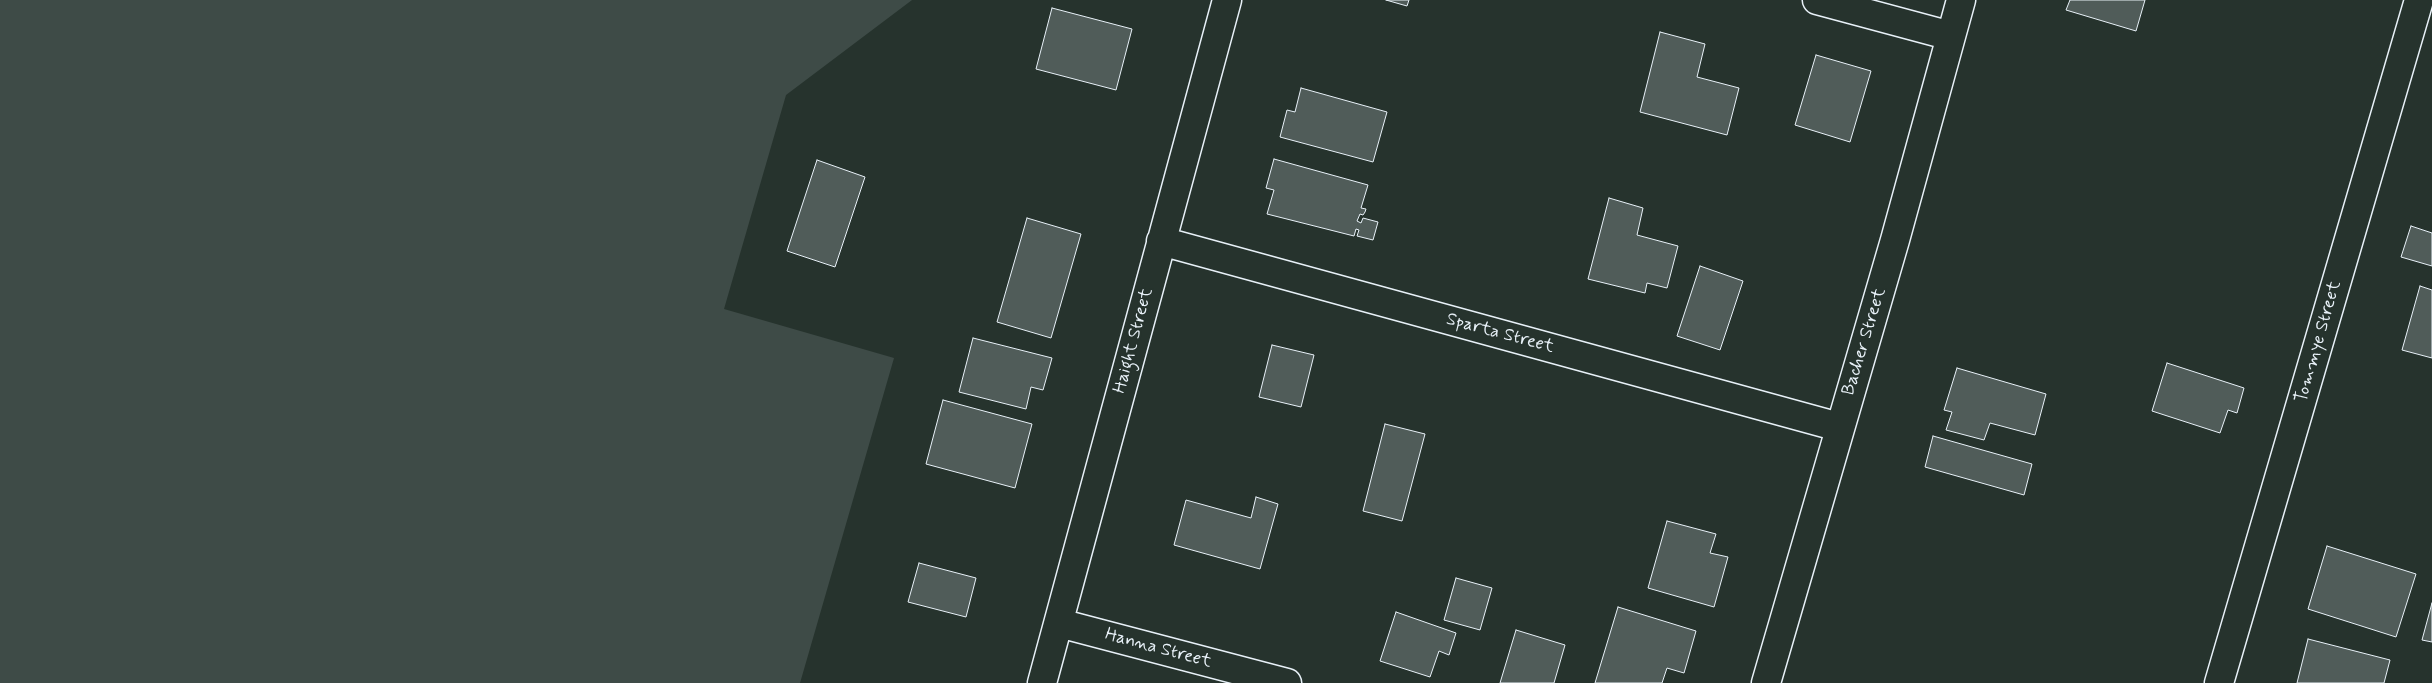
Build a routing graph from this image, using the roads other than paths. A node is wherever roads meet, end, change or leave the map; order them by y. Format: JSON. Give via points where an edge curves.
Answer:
{"nodes":[{"id":1,"x":1227,"y":0,"type":"edge"},
{"id":2,"x":1817,"y":0,"type":"edge"},
{"id":3,"x":1961,"y":0,"type":"edge"},
{"id":4,"x":2419,"y":0,"type":"edge"},
{"id":5,"x":1951,"y":36,"type":"junction"},
{"id":6,"x":1161,"y":241,"type":"junction"},
{"id":7,"x":1839,"y":427,"type":"junction"},
{"id":8,"x":1059,"y":623,"type":"junction"},
{"id":9,"x":1042,"y":683,"type":"edge"},
{"id":10,"x":1287,"y":683,"type":"edge"},
{"id":11,"x":1766,"y":683,"type":"edge"},
{"id":12,"x":2219,"y":683,"type":"edge"}],
"edges":[{"from":1,"to":6,"type":"street","name":"Haight Street"},
{"from":2,"to":5,"type":"street"},
{"from":3,"to":5,"type":"street","name":"Bacher Street"},
{"from":4,"to":12,"type":"street","name":"Tommye Street"},
{"from":5,"to":7,"type":"street","name":"Bacher Street"},
{"from":6,"to":7,"type":"street","name":"Sparta Street"},
{"from":6,"to":8,"type":"street","name":"Haight Street"},
{"from":7,"to":11,"type":"street","name":"Bacher Street"},
{"from":8,"to":9,"type":"street","name":"Haight Street"},
{"from":8,"to":10,"type":"street","name":"Hanna Street"}]}
